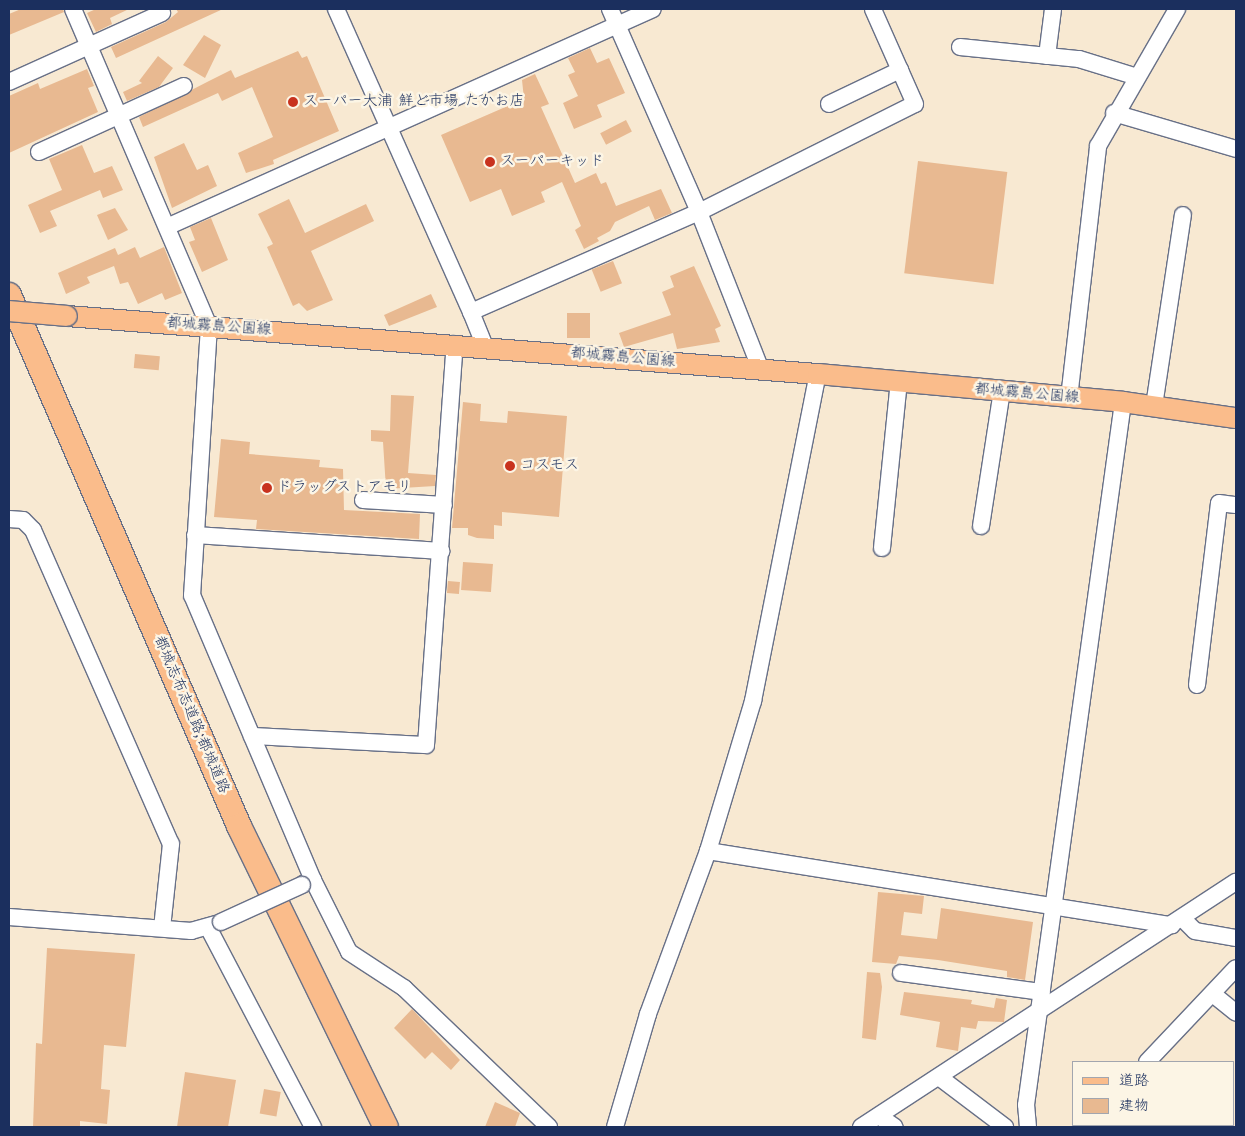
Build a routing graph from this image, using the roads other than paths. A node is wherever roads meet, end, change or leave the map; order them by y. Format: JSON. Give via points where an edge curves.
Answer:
{"nodes":[{"id":1,"x":74,"y":9,"type":"edge"},
{"id":2,"x":336,"y":9,"type":"edge"},
{"id":3,"x":610,"y":9,"type":"edge"},
{"id":4,"x":653,"y":9,"type":"edge"},
{"id":5,"x":873,"y":9,"type":"edge"},
{"id":6,"x":1053,"y":9,"type":"edge"},
{"id":7,"x":1177,"y":9,"type":"edge"},
{"id":8,"x":162,"y":13,"type":"dead end"},
{"id":9,"x":616,"y":25,"type":"junction"},
{"id":10,"x":89,"y":46,"type":"junction"},
{"id":11,"x":960,"y":47,"type":"dead end"},
{"id":12,"x":1047,"y":56,"type":"junction"},
{"id":13,"x":900,"y":70,"type":"junction"},
{"id":14,"x":1134,"y":76,"type":"junction"},
{"id":15,"x":9,"y":82,"type":"edge"},
{"id":16,"x":184,"y":86,"type":"dead end"},
{"id":17,"x":829,"y":104,"type":"dead end"},
{"id":18,"x":1114,"y":113,"type":"junction"},
{"id":19,"x":120,"y":115,"type":"junction"},
{"id":20,"x":388,"y":128,"type":"junction"},
{"id":21,"x":1236,"y":149,"type":"edge"},
{"id":22,"x":39,"y":152,"type":"dead end"},
{"id":23,"x":699,"y":212,"type":"junction"},
{"id":24,"x":1182,"y":215,"type":"dead end"},
{"id":25,"x":169,"y":226,"type":"junction"},
{"id":26,"x":9,"y":296,"type":"edge"},
{"id":27,"x":9,"y":311,"type":"edge"},
{"id":28,"x":471,"y":312,"type":"junction"},
{"id":29,"x":209,"y":326,"type":"junction"},
{"id":30,"x":455,"y":344,"type":"junction"},
{"id":31,"x":485,"y":346,"type":"junction"},
{"id":32,"x":761,"y":370,"type":"junction"},
{"id":33,"x":818,"y":374,"type":"junction"},
{"id":34,"x":899,"y":382,"type":"junction"},
{"id":35,"x":1002,"y":391,"type":"junction"},
{"id":36,"x":1069,"y":398,"type":"junction"},
{"id":37,"x":1123,"y":402,"type":"junction"},
{"id":38,"x":1154,"y":406,"type":"junction"},
{"id":39,"x":1236,"y":418,"type":"edge"},
{"id":40,"x":363,"y":500,"type":"dead end"},
{"id":41,"x":444,"y":505,"type":"junction"},
{"id":42,"x":1236,"y":505,"type":"edge"},
{"id":43,"x":9,"y":519,"type":"edge"},
{"id":44,"x":981,"y":526,"type":"dead end"},
{"id":45,"x":195,"y":535,"type":"junction"},
{"id":46,"x":882,"y":548,"type":"dead end"},
{"id":47,"x":441,"y":551,"type":"junction"},
{"id":48,"x":1197,"y":685,"type":"dead end"},
{"id":49,"x":252,"y":736,"type":"junction"},
{"id":50,"x":708,"y":851,"type":"junction"},
{"id":51,"x":1236,"y":879,"type":"edge"},
{"id":52,"x":307,"y":882,"type":"junction"},
{"id":53,"x":1053,"y":906,"type":"junction"},
{"id":54,"x":9,"y":917,"type":"edge"},
{"id":55,"x":1177,"y":922,"type":"junction"},
{"id":56,"x":214,"y":924,"type":"junction"},
{"id":57,"x":162,"y":928,"type":"junction"},
{"id":58,"x":1236,"y":938,"type":"edge"},
{"id":59,"x":1236,"y":968,"type":"edge"},
{"id":60,"x":901,"y":972,"type":"dead end"},
{"id":61,"x":1042,"y":992,"type":"junction"},
{"id":62,"x":1214,"y":995,"type":"junction"},
{"id":63,"x":1039,"y":1012,"type":"junction"},
{"id":64,"x":1236,"y":1013,"type":"edge"},
{"id":65,"x":1148,"y":1061,"type":"edge"},
{"id":66,"x":939,"y":1077,"type":"junction"},
{"id":67,"x":879,"y":1116,"type":"junction"},
{"id":68,"x":313,"y":1127,"type":"edge"},
{"id":69,"x":386,"y":1127,"type":"edge"},
{"id":70,"x":549,"y":1127,"type":"edge"},
{"id":71,"x":615,"y":1127,"type":"edge"},
{"id":72,"x":861,"y":1127,"type":"edge"},
{"id":73,"x":894,"y":1127,"type":"edge"},
{"id":74,"x":1005,"y":1127,"type":"edge"},
{"id":75,"x":1028,"y":1127,"type":"edge"}],
"edges":[{"from":1,"to":10,"type":"street"},
{"from":2,"to":20,"type":"street"},
{"from":3,"to":9,"type":"street"},
{"from":4,"to":9,"type":"street"},
{"from":5,"to":13,"type":"street"},
{"from":6,"to":12,"type":"street"},
{"from":7,"to":14,"type":"street"},
{"from":8,"to":10,"type":"street"},
{"from":9,"to":20,"type":"street"},
{"from":9,"to":23,"type":"street"},
{"from":10,"to":15,"type":"street"},
{"from":10,"to":19,"type":"street"},
{"from":11,"to":12,"type":"street"},
{"from":12,"to":14,"type":"street","via":[[1079,59]]},
{"from":13,"to":17,"type":"street"},
{"from":13,"to":23,"type":"street","via":[[915,104]]},
{"from":14,"to":18,"type":"street"},
{"from":16,"to":19,"type":"street"},
{"from":18,"to":21,"type":"street"},
{"from":18,"to":36,"type":"street","via":[[1092,167]]},
{"from":19,"to":22,"type":"street"},
{"from":19,"to":25,"type":"street"},
{"from":20,"to":25,"type":"street"},
{"from":20,"to":28,"type":"street"},
{"from":23,"to":28,"type":"street"},
{"from":23,"to":32,"type":"street"},
{"from":24,"to":38,"type":"street"},
{"from":25,"to":29,"type":"street"},
{"from":26,"to":69,"type":"highway","name":"都城志布志道路;都城道路","via":[[239,826]]},
{"from":27,"to":29,"type":"main road","name":"都城霧島公園線","bridge":true},
{"from":28,"to":31,"type":"street"},
{"from":29,"to":30,"type":"main road","name":"都城霧島公園線"},
{"from":29,"to":45,"type":"street"},
{"from":30,"to":31,"type":"main road","name":"都城霧島公園線"},
{"from":30,"to":41,"type":"street"},
{"from":31,"to":32,"type":"main road","name":"都城霧島公園線"},
{"from":32,"to":33,"type":"main road","name":"都城霧島公園線"},
{"from":33,"to":34,"type":"main road","name":"都城霧島公園線"},
{"from":33,"to":50,"type":"street","via":[[753,701]]},
{"from":34,"to":35,"type":"main road","name":"都城霧島公園線"},
{"from":34,"to":46,"type":"street"},
{"from":35,"to":36,"type":"main road","name":"都城霧島公園線"},
{"from":35,"to":44,"type":"street"},
{"from":36,"to":37,"type":"main road","name":"都城霧島公園線"},
{"from":37,"to":38,"type":"main road","name":"都城霧島公園線"},
{"from":37,"to":53,"type":"street"},
{"from":38,"to":39,"type":"main road","name":"都城霧島公園線"},
{"from":40,"to":41,"type":"street"},
{"from":41,"to":47,"type":"street"},
{"from":42,"to":48,"type":"street","via":[[1219,503]]},
{"from":43,"to":57,"type":"street","via":[[23,520],[33,530],[171,844]]},
{"from":45,"to":47,"type":"street"},
{"from":45,"to":49,"type":"street","via":[[194,603]]},
{"from":47,"to":49,"type":"street","via":[[426,745]]},
{"from":49,"to":52,"type":"street"},
{"from":50,"to":53,"type":"street"},
{"from":50,"to":71,"type":"street","via":[[648,1014]]},
{"from":51,"to":55,"type":"street"},
{"from":52,"to":56,"type":"street","bridge":true},
{"from":52,"to":70,"type":"street","via":[[350,952],[404,988]]},
{"from":53,"to":55,"type":"street"},
{"from":53,"to":61,"type":"street"},
{"from":54,"to":57,"type":"street"},
{"from":55,"to":58,"type":"street","via":[[1196,931]]},
{"from":55,"to":63,"type":"street"},
{"from":56,"to":57,"type":"street"},
{"from":56,"to":68,"type":"street"},
{"from":59,"to":62,"type":"street"},
{"from":60,"to":61,"type":"street"},
{"from":61,"to":63,"type":"street"},
{"from":62,"to":64,"type":"street"},
{"from":62,"to":65,"type":"street"},
{"from":63,"to":66,"type":"street"},
{"from":63,"to":75,"type":"street","via":[[1026,1105]]},
{"from":66,"to":67,"type":"street"},
{"from":66,"to":74,"type":"street"},
{"from":67,"to":72,"type":"street"},
{"from":67,"to":73,"type":"street"}]}
